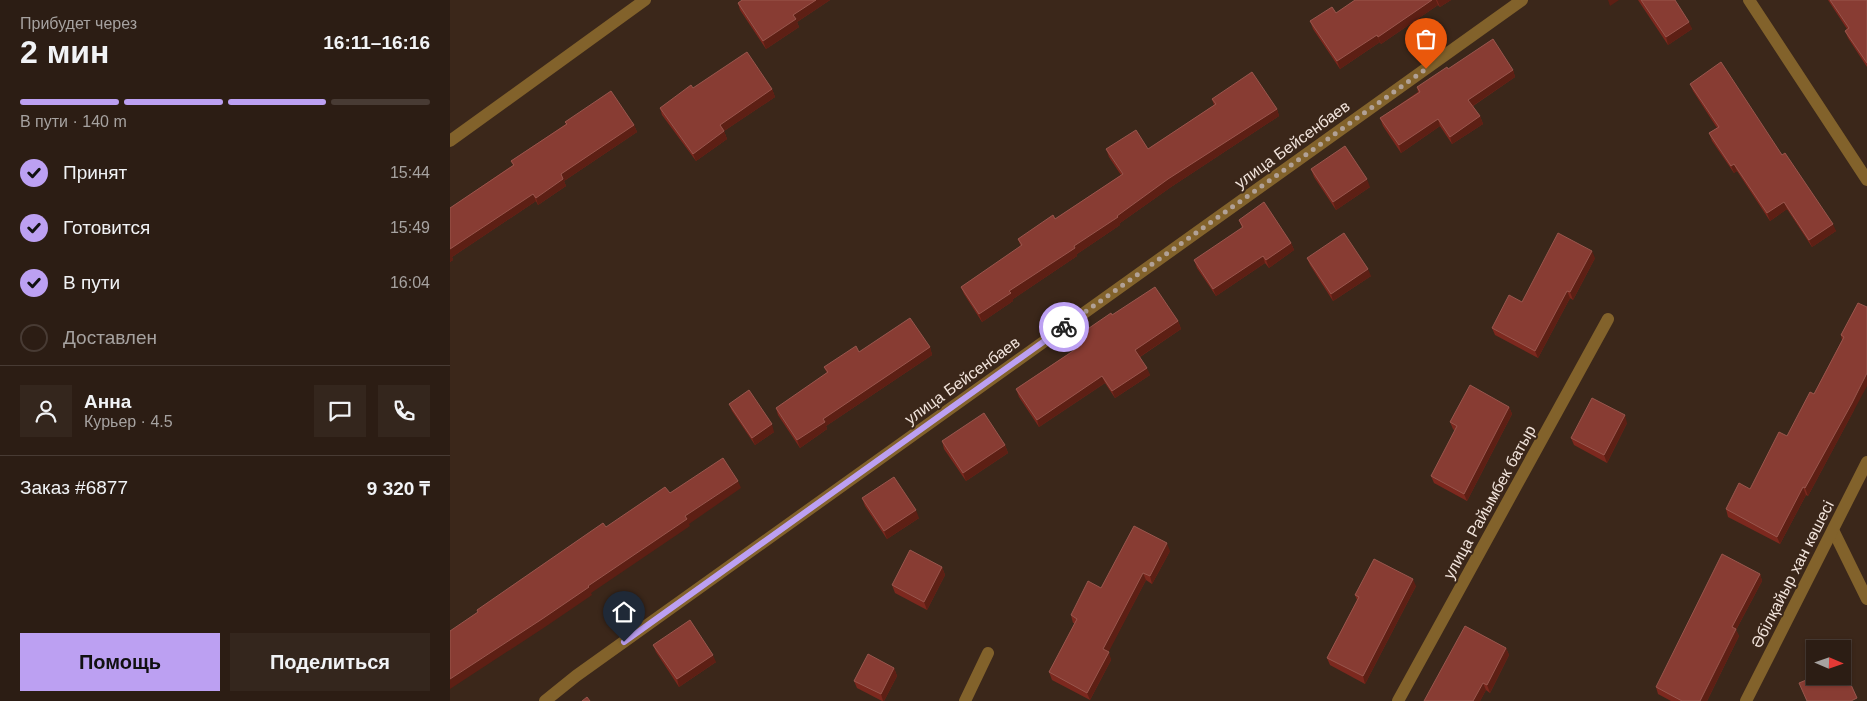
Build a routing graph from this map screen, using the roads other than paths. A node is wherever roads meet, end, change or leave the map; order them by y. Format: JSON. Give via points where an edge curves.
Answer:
{"nodes":[{"id":1,"x":645,"y":0,"type":"edge"},
{"id":2,"x":1522,"y":0,"type":"edge"},
{"id":3,"x":1749,"y":0,"type":"edge"},
{"id":4,"x":450,"y":141,"type":"edge"},
{"id":5,"x":1867,"y":180,"type":"edge"},
{"id":6,"x":1608,"y":319,"type":"dead end"},
{"id":7,"x":1867,"y":462,"type":"edge"},
{"id":8,"x":1834,"y":530,"type":"junction"},
{"id":9,"x":1867,"y":599,"type":"edge"},
{"id":10,"x":988,"y":653,"type":"dead end"},
{"id":11,"x":545,"y":701,"type":"edge"},
{"id":12,"x":965,"y":701,"type":"edge"},
{"id":13,"x":1398,"y":701,"type":"edge"},
{"id":14,"x":1746,"y":701,"type":"edge"}],
"edges":[{"from":1,"to":4,"type":"street"},
{"from":2,"to":11,"type":"street","name":"улица Бейсенбаев"},
{"from":3,"to":5,"type":"street"},
{"from":6,"to":13,"type":"street","name":"улица Райымбек батыр"},
{"from":7,"to":8,"type":"street","name":"Әбілқайыр хан көшесі"},
{"from":8,"to":9,"type":"street"},
{"from":8,"to":14,"type":"street","name":"Әбілқайыр хан көшесі"},
{"from":10,"to":12,"type":"street"}]}
